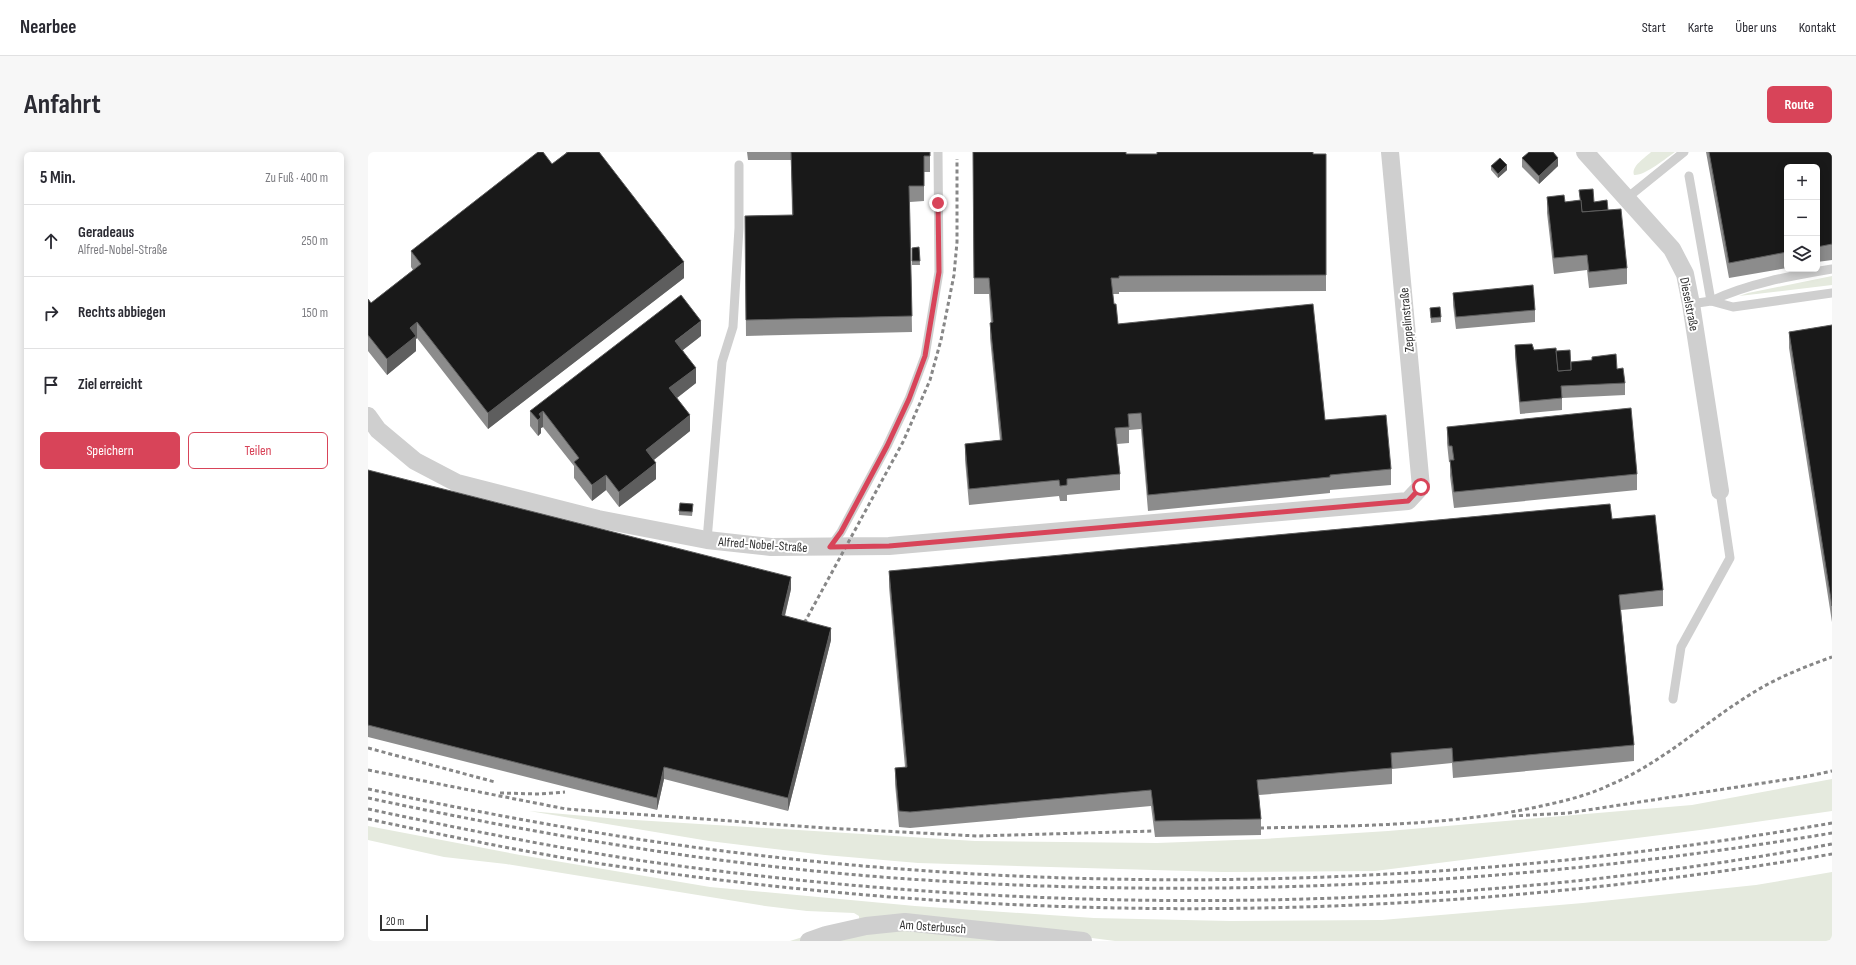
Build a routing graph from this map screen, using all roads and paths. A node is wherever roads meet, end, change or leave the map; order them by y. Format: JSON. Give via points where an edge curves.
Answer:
{"nodes":[{"id":1,"x":938,"y":152,"type":"edge"},
{"id":2,"x":1390,"y":152,"type":"edge"},
{"id":3,"x":1585,"y":152,"type":"edge"},
{"id":4,"x":1684,"y":152,"type":"edge"},
{"id":5,"x":739,"y":165,"type":"dead end"},
{"id":6,"x":1689,"y":176,"type":"dead end"},
{"id":7,"x":1627,"y":198,"type":"junction"},
{"id":8,"x":1832,"y":269,"type":"edge"},
{"id":9,"x":1832,"y":293,"type":"edge"},
{"id":10,"x":1711,"y":301,"type":"junction"},
{"id":11,"x":1691,"y":304,"type":"junction"},
{"id":12,"x":368,"y":416,"type":"edge"},
{"id":13,"x":1421,"y":487,"type":"joint"},
{"id":14,"x":1720,"y":490,"type":"joint"},
{"id":15,"x":707,"y":540,"type":"junction"},
{"id":16,"x":830,"y":547,"type":"junction"},
{"id":17,"x":1673,"y":699,"type":"dead end"},
{"id":18,"x":809,"y":941,"type":"edge"},
{"id":19,"x":1083,"y":941,"type":"edge"}],
"edges":[{"from":1,"to":16,"type":"lane","via":[[939,272],[925,356],[887,446],[841,532]]},
{"from":2,"to":13,"type":"street","name":"Zeppelinstraße"},
{"from":3,"to":7,"type":"street","name":"Dieselstraße"},
{"from":4,"to":7,"type":"lane"},
{"from":5,"to":15,"type":"lane","via":[[739,228],[733,327],[722,362]]},
{"from":6,"to":10,"type":"lane"},
{"from":7,"to":11,"type":"street","name":"Dieselstraße","via":[[1672,249],[1685,274]]},
{"from":8,"to":10,"type":"lane","via":[[1794,275],[1732,291]]},
{"from":9,"to":10,"type":"lane","via":[[1733,307]]},
{"from":10,"to":11,"type":"lane"},
{"from":11,"to":14,"type":"street","name":"Dieselstraße"},
{"from":12,"to":15,"type":"street","name":"Alfred-Nobel-Straße","via":[[378,430],[415,461],[457,483],[598,519]]},
{"from":13,"to":16,"type":"street","name":"Alfred-Nobel-Straße","via":[[1408,501],[889,546]]},
{"from":14,"to":17,"type":"lane","via":[[1730,558],[1681,647]]},
{"from":15,"to":16,"type":"street","name":"Alfred-Nobel-Straße","via":[[771,547]]},
{"from":18,"to":19,"type":"street","name":"Am Osterbusch","via":[[866,926],[905,922]]}]}
